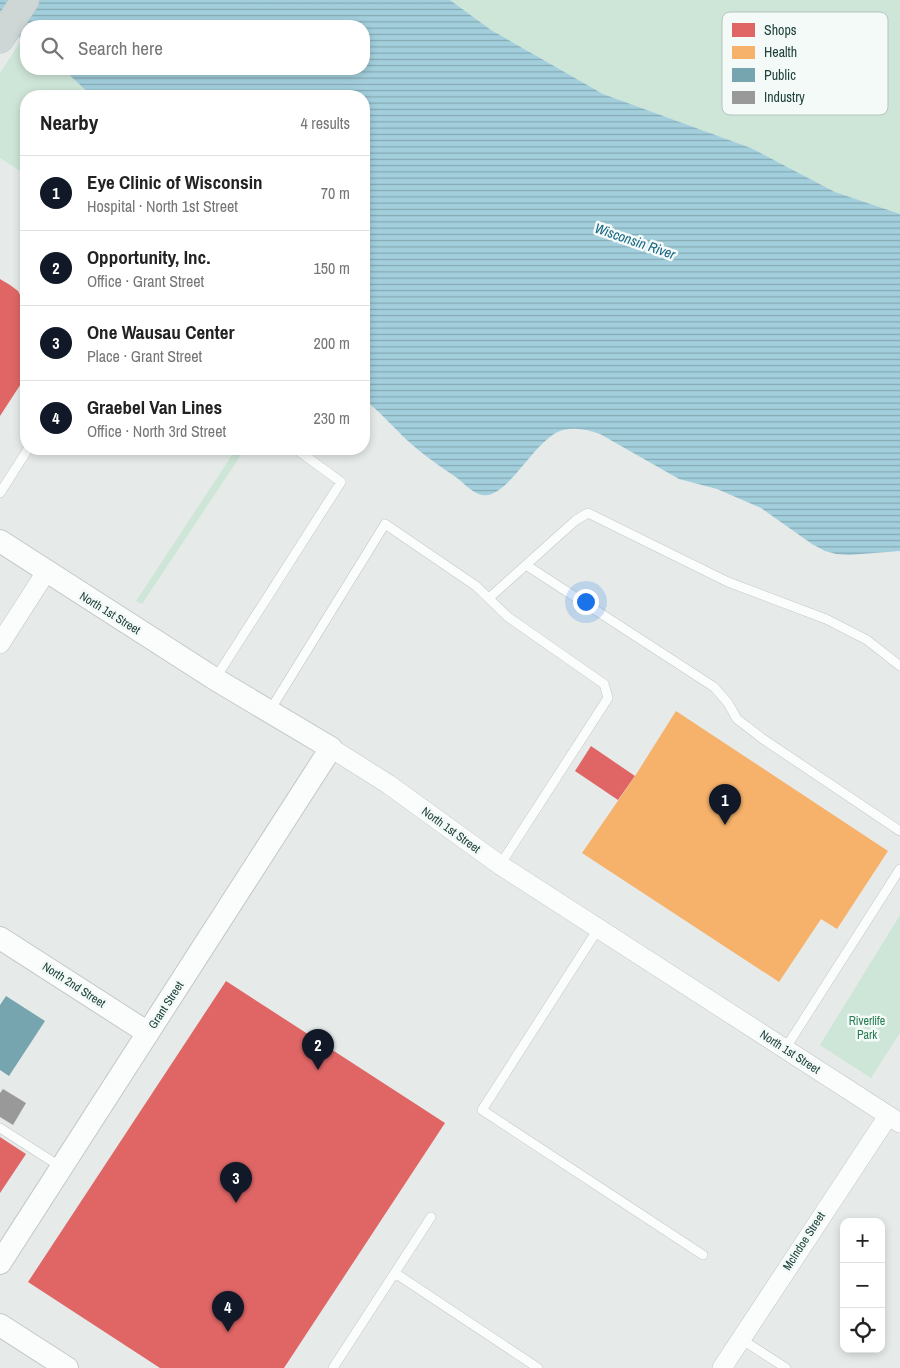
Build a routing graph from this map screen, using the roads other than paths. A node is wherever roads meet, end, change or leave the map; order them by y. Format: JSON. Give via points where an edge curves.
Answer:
{"nodes":[{"id":1,"x":24,"y":0,"type":"edge"},
{"id":2,"x":0,"y":39,"type":"edge"},
{"id":3,"x":24,"y":455,"type":"edge"},
{"id":4,"x":304,"y":455,"type":"edge"},
{"id":5,"x":0,"y":493,"type":"edge"},
{"id":6,"x":0,"y":541,"type":"edge"},
{"id":7,"x":526,"y":565,"type":"junction"},
{"id":8,"x":46,"y":572,"type":"junction"},
{"id":9,"x":489,"y":598,"type":"junction"},
{"id":10,"x":0,"y":644,"type":"edge"},
{"id":11,"x":900,"y":666,"type":"edge"},
{"id":12,"x":215,"y":679,"type":"junction"},
{"id":13,"x":269,"y":712,"type":"junction"},
{"id":14,"x":331,"y":748,"type":"junction"},
{"id":15,"x":900,"y":831,"type":"edge"},
{"id":16,"x":500,"y":865,"type":"junction"},
{"id":17,"x":900,"y":869,"type":"edge"},
{"id":18,"x":598,"y":929,"type":"junction"},
{"id":19,"x":0,"y":938,"type":"edge"},
{"id":20,"x":148,"y":1033,"type":"junction"},
{"id":21,"x":785,"y":1050,"type":"junction"},
{"id":22,"x":894,"y":1120,"type":"edge"},
{"id":23,"x":0,"y":1128,"type":"edge"},
{"id":24,"x":61,"y":1168,"type":"junction"},
{"id":25,"x":431,"y":1217,"type":"dead end"},
{"id":26,"x":703,"y":1255,"type":"dead end"},
{"id":27,"x":0,"y":1262,"type":"edge"},
{"id":28,"x":395,"y":1273,"type":"junction"},
{"id":29,"x":0,"y":1325,"type":"edge"},
{"id":30,"x":741,"y":1339,"type":"junction"},
{"id":31,"x":67,"y":1368,"type":"edge"},
{"id":32,"x":333,"y":1368,"type":"edge"},
{"id":33,"x":538,"y":1368,"type":"edge"},
{"id":34,"x":722,"y":1368,"type":"edge"},
{"id":35,"x":786,"y":1368,"type":"edge"}],
"edges":[{"from":1,"to":2,"type":"main road"},
{"from":3,"to":5,"type":"lane"},
{"from":4,"to":12,"type":"lane","via":[[341,482]]},
{"from":6,"to":8,"type":"street","name":"North 1st Street"},
{"from":7,"to":9,"type":"lane"},
{"from":7,"to":11,"type":"lane","via":[[588,513],[728,582],[826,619],[867,640]]},
{"from":7,"to":15,"type":"lane","via":[[714,687],[737,719]]},
{"from":8,"to":10,"type":"street"},
{"from":8,"to":12,"type":"street","name":"North 1st Street"},
{"from":9,"to":13,"type":"lane","via":[[385,524]]},
{"from":9,"to":16,"type":"lane","via":[[508,616],[604,684],[608,698]]},
{"from":12,"to":13,"type":"street","name":"North 1st Street"},
{"from":13,"to":14,"type":"street","name":"North 1st Street"},
{"from":14,"to":16,"type":"street","name":"North 1st Street","via":[[388,784]]},
{"from":14,"to":20,"type":"street","name":"Grant Street"},
{"from":16,"to":18,"type":"street","name":"North 1st Street"},
{"from":17,"to":21,"type":"lane"},
{"from":18,"to":21,"type":"street","name":"North 1st Street"},
{"from":18,"to":26,"type":"lane","via":[[482,1110]]},
{"from":19,"to":20,"type":"street","name":"North 2nd Street"},
{"from":20,"to":24,"type":"street","name":"Grant Street"},
{"from":21,"to":22,"type":"street","name":"North 1st Street"},
{"from":22,"to":30,"type":"street","name":"McIndoe Street"},
{"from":23,"to":24,"type":"lane"},
{"from":24,"to":27,"type":"street","name":"Grant Street"},
{"from":25,"to":28,"type":"lane"},
{"from":28,"to":32,"type":"lane"},
{"from":28,"to":33,"type":"lane"},
{"from":29,"to":31,"type":"street"},
{"from":30,"to":34,"type":"street","name":"McIndoe Street"},
{"from":30,"to":35,"type":"lane"}]}
